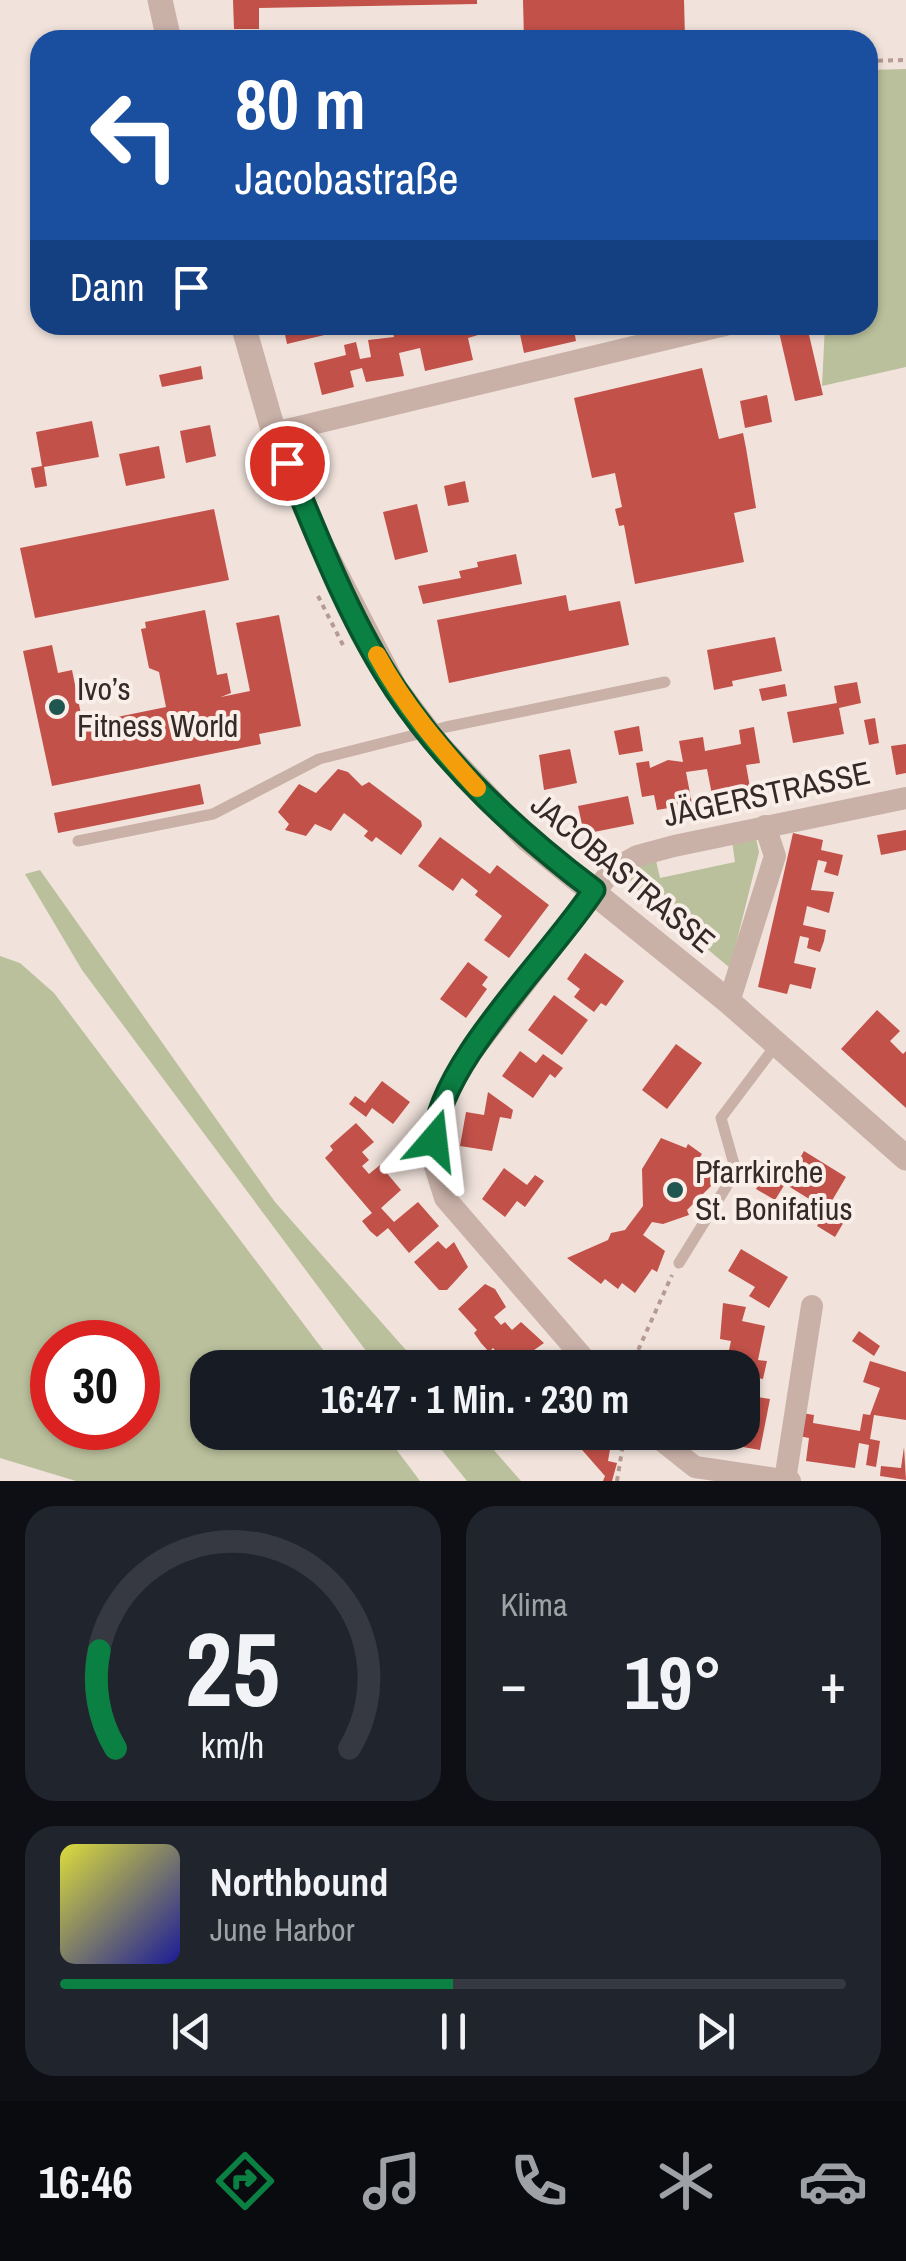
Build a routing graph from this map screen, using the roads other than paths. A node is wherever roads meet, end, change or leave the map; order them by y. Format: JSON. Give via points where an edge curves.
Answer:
{"nodes":[{"id":1,"x":160,"y":0,"type":"edge"},
{"id":2,"x":168,"y":30,"type":"edge"},
{"id":3,"x":246,"y":335,"type":"edge"},
{"id":4,"x":683,"y":335,"type":"edge"},
{"id":5,"x":274,"y":433,"type":"junction"},
{"id":6,"x":665,"y":682,"type":"dead end"},
{"id":7,"x":428,"y":732,"type":"junction"},
{"id":8,"x":906,"y":798,"type":"edge"},
{"id":9,"x":765,"y":826,"type":"junction"},
{"id":10,"x":78,"y":842,"type":"dead end"},
{"id":11,"x":594,"y":890,"type":"junction"},
{"id":12,"x":729,"y":1002,"type":"junction"},
{"id":13,"x":776,"y":1045,"type":"junction"},
{"id":14,"x":906,"y":1158,"type":"edge"},
{"id":15,"x":680,"y":1262,"type":"road end"},
{"id":16,"x":812,"y":1306,"type":"dead end"},
{"id":17,"x":576,"y":1350,"type":"edge"},
{"id":18,"x":674,"y":1450,"type":"edge"},
{"id":19,"x":787,"y":1481,"type":"edge"}],
"edges":[{"from":1,"to":2,"type":"street"},
{"from":3,"to":5,"type":"street","name":"JACOBASTRASSE"},
{"from":4,"to":5,"type":"street"},
{"from":5,"to":7,"type":"street","name":"JACOBASTRASSE","via":[[348,600],[395,688]]},
{"from":6,"to":7,"type":"lane"},
{"from":7,"to":10,"type":"lane","via":[[319,759],[213,814]]},
{"from":7,"to":11,"type":"street","name":"JACOBASTRASSE","via":[[526,838]]},
{"from":8,"to":9,"type":"street","name":"JÄGERSTRASSE"},
{"from":9,"to":11,"type":"street","name":"JÄGERSTRASSE","via":[[637,856]]},
{"from":9,"to":12,"type":"street","via":[[774,856]]},
{"from":11,"to":12,"type":"street","name":"JACOBASTRASSE"},
{"from":11,"to":17,"type":"street","name":"JÄGERSTRASSE","via":[[464,1062],[435,1120],[434,1160],[444,1198]]},
{"from":12,"to":13,"type":"street","name":"JACOBASTRASSE"},
{"from":13,"to":14,"type":"street","name":"JACOBASTRASSE"},
{"from":13,"to":15,"type":"lane","via":[[721,1118],[736,1172]]},
{"from":16,"to":19,"type":"street"},
{"from":18,"to":19,"type":"street","via":[[695,1467]]}]}
